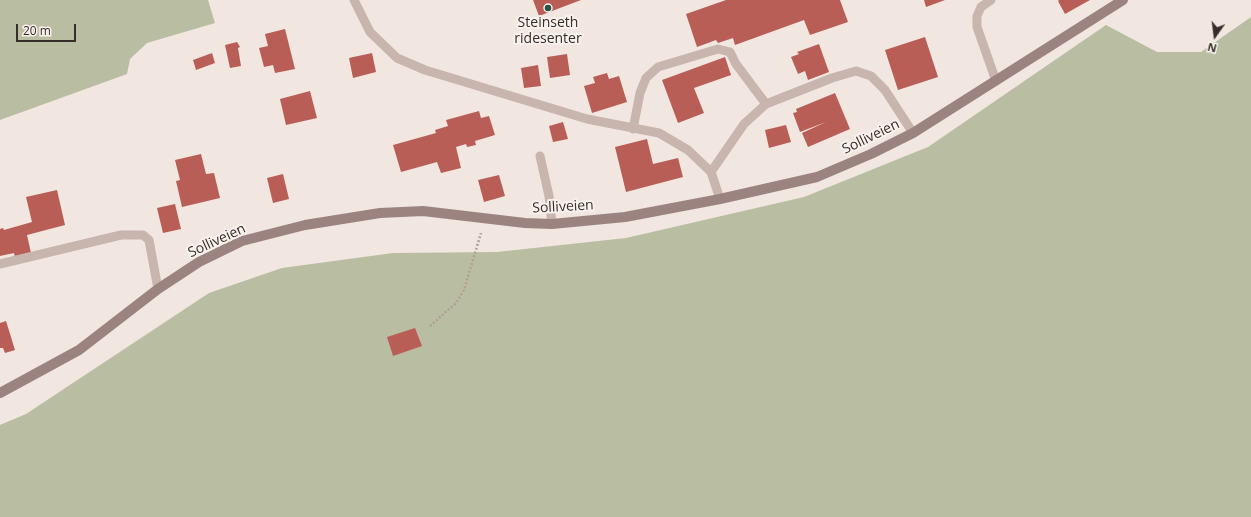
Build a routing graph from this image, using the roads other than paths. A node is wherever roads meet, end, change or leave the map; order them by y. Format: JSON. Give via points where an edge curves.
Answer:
{"nodes":[{"id":1,"x":991,"y":0,"type":"edge"},
{"id":2,"x":1123,"y":0,"type":"edge"},
{"id":3,"x":355,"y":1,"type":"edge"},
{"id":4,"x":996,"y":81,"type":"junction"},
{"id":5,"x":766,"y":104,"type":"junction"},
{"id":6,"x":633,"y":128,"type":"junction"},
{"id":7,"x":912,"y":133,"type":"junction"},
{"id":8,"x":540,"y":156,"type":"dead end"},
{"id":9,"x":711,"y":172,"type":"junction"},
{"id":10,"x":720,"y":200,"type":"junction"},
{"id":11,"x":552,"y":224,"type":"junction"},
{"id":12,"x":0,"y":264,"type":"edge"},
{"id":13,"x":158,"y":289,"type":"junction"},
{"id":14,"x":0,"y":393,"type":"edge"}],
"edges":[{"from":1,"to":4,"type":"lane","via":[[981,7],[977,16],[977,27]]},
{"from":2,"to":4,"type":"street","name":"Solliveien"},
{"from":3,"to":6,"type":"lane","via":[[370,32],[397,58],[482,88],[587,119]]},
{"from":4,"to":7,"type":"street","name":"Solliveien"},
{"from":5,"to":6,"type":"lane","via":[[730,52],[718,49],[658,67],[646,78]]},
{"from":5,"to":7,"type":"lane","via":[[856,71],[871,76],[885,90]]},
{"from":5,"to":9,"type":"lane","via":[[744,124]]},
{"from":6,"to":9,"type":"lane","via":[[659,133],[688,150]]},
{"from":7,"to":10,"type":"street","name":"Solliveien","via":[[817,177]]},
{"from":8,"to":11,"type":"lane"},
{"from":9,"to":10,"type":"lane"},
{"from":10,"to":11,"type":"street","name":"Solliveien","via":[[626,217]]},
{"from":11,"to":13,"type":"street","name":"Solliveien","via":[[423,211],[380,213],[305,225],[242,241],[199,262]]},
{"from":12,"to":13,"type":"lane","via":[[121,235],[143,235],[149,240]]},
{"from":13,"to":14,"type":"street","name":"Solliveien","via":[[79,350]]}]}
